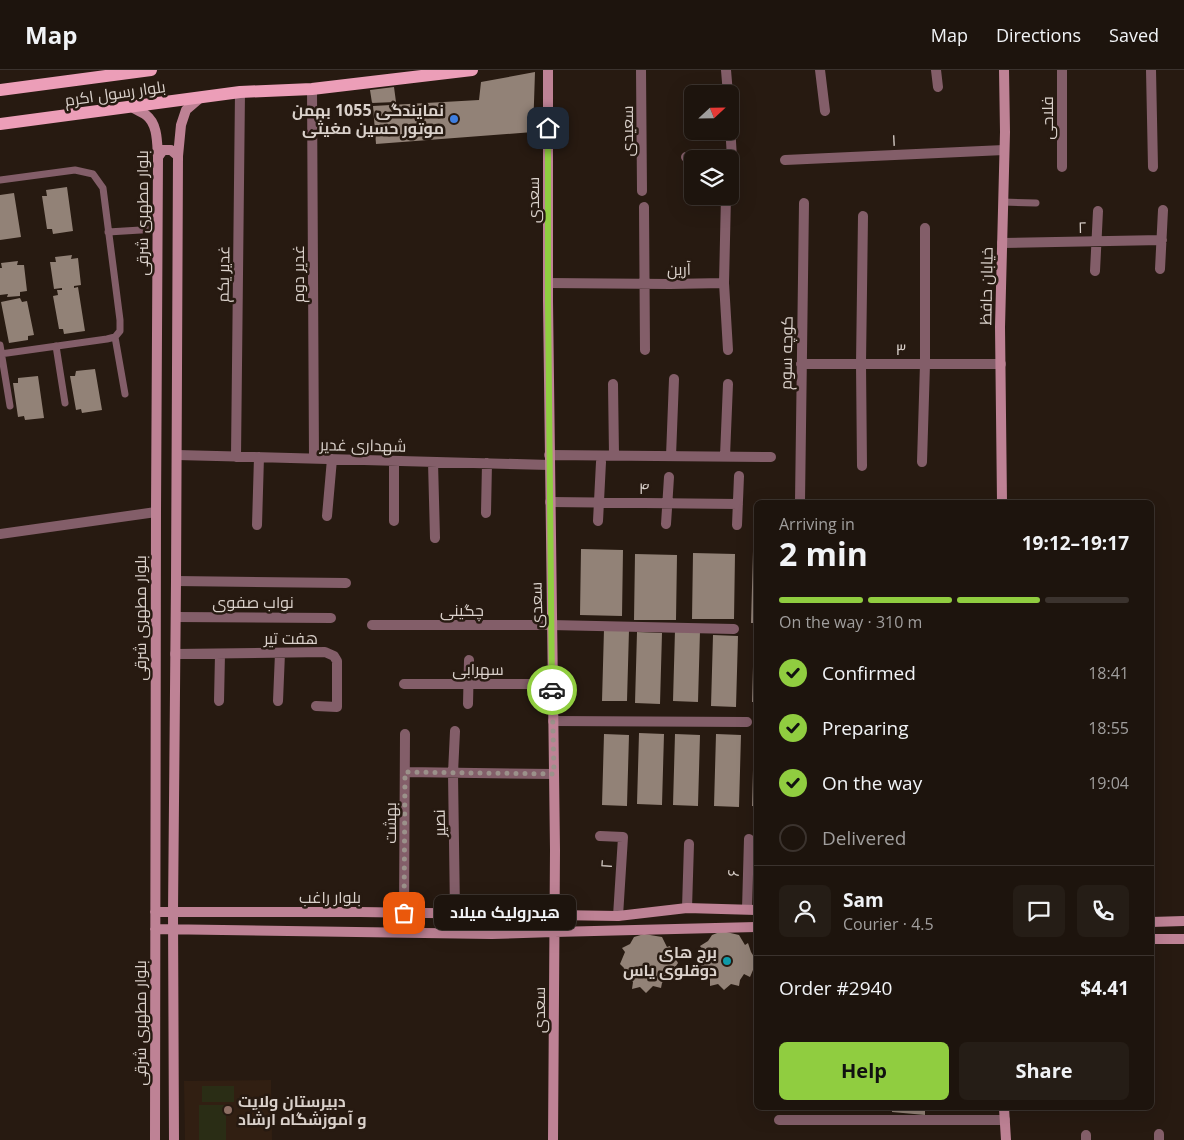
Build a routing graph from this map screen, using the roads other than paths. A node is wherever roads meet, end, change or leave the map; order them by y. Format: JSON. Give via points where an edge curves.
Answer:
{"nodes":[{"id":1,"x":151,"y":70,"type":"edge"},
{"id":2,"x":438,"y":70,"type":"edge"},
{"id":3,"x":472,"y":70,"type":"edge"},
{"id":4,"x":548,"y":70,"type":"edge"},
{"id":5,"x":642,"y":70,"type":"edge"},
{"id":6,"x":726,"y":70,"type":"edge"},
{"id":7,"x":820,"y":70,"type":"edge"},
{"id":8,"x":936,"y":70,"type":"edge"},
{"id":9,"x":1004,"y":70,"type":"edge"},
{"id":10,"x":1062,"y":70,"type":"edge"},
{"id":11,"x":1151,"y":70,"type":"edge"},
{"id":12,"x":114,"y":73,"type":"edge"},
{"id":13,"x":422,"y":76,"type":"junction"},
{"id":14,"x":727,"y":85,"type":"edge"},
{"id":15,"x":938,"y":87,"type":"dead end"},
{"id":16,"x":312,"y":89,"type":"junction"},
{"id":17,"x":0,"y":90,"type":"edge"},
{"id":18,"x":240,"y":92,"type":"junction"},
{"id":19,"x":200,"y":98,"type":"junction"},
{"id":20,"x":132,"y":107,"type":"junction"},
{"id":21,"x":826,"y":111,"type":"dead end"},
{"id":22,"x":0,"y":124,"type":"edge"},
{"id":23,"x":1004,"y":150,"type":"junction"},
{"id":24,"x":178,"y":156,"type":"junction"},
{"id":25,"x":158,"y":157,"type":"junction"},
{"id":26,"x":785,"y":160,"type":"dead end"},
{"id":27,"x":1153,"y":166,"type":"dead end"},
{"id":28,"x":1062,"y":167,"type":"dead end"},
{"id":29,"x":0,"y":180,"type":"edge"},
{"id":30,"x":642,"y":191,"type":"dead end"},
{"id":31,"x":1003,"y":202,"type":"junction"},
{"id":32,"x":804,"y":203,"type":"dead end"},
{"id":33,"x":1036,"y":203,"type":"dead end"},
{"id":34,"x":726,"y":205,"type":"edge"},
{"id":35,"x":644,"y":207,"type":"dead end"},
{"id":36,"x":1163,"y":210,"type":"dead end"},
{"id":37,"x":1098,"y":211,"type":"dead end"},
{"id":38,"x":862,"y":216,"type":"dead end"},
{"id":39,"x":925,"y":228,"type":"dead end"},
{"id":40,"x":157,"y":230,"type":"junction"},
{"id":41,"x":108,"y":232,"type":"junction"},
{"id":42,"x":1162,"y":240,"type":"junction"},
{"id":43,"x":1096,"y":242,"type":"junction"},
{"id":44,"x":1002,"y":243,"type":"junction"},
{"id":45,"x":1160,"y":270,"type":"dead end"},
{"id":46,"x":1095,"y":271,"type":"dead end"},
{"id":47,"x":548,"y":283,"type":"junction"},
{"id":48,"x":724,"y":283,"type":"junction"},
{"id":49,"x":645,"y":284,"type":"junction"},
{"id":50,"x":115,"y":337,"type":"junction"},
{"id":51,"x":0,"y":345,"type":"edge"},
{"id":52,"x":56,"y":346,"type":"junction"},
{"id":53,"x":645,"y":350,"type":"dead end"},
{"id":54,"x":728,"y":350,"type":"dead end"},
{"id":55,"x":0,"y":354,"type":"edge"},
{"id":56,"x":801,"y":364,"type":"junction"},
{"id":57,"x":861,"y":364,"type":"junction"},
{"id":58,"x":925,"y":364,"type":"junction"},
{"id":59,"x":1000,"y":364,"type":"junction"},
{"id":60,"x":674,"y":379,"type":"dead end"},
{"id":61,"x":613,"y":384,"type":"dead end"},
{"id":62,"x":728,"y":384,"type":"dead end"},
{"id":63,"x":125,"y":394,"type":"dead end"},
{"id":64,"x":65,"y":403,"type":"dead end"},
{"id":65,"x":10,"y":406,"type":"dead end"},
{"id":66,"x":176,"y":455,"type":"junction"},
{"id":67,"x":614,"y":455,"type":"junction"},
{"id":68,"x":671,"y":456,"type":"junction"},
{"id":69,"x":725,"y":456,"type":"junction"},
{"id":70,"x":236,"y":457,"type":"junction"},
{"id":71,"x":258,"y":457,"type":"junction"},
{"id":72,"x":771,"y":457,"type":"dead end"},
{"id":73,"x":314,"y":459,"type":"junction"},
{"id":74,"x":332,"y":459,"type":"junction"},
{"id":75,"x":549,"y":460,"type":"junction"},
{"id":76,"x":394,"y":461,"type":"junction"},
{"id":77,"x":432,"y":462,"type":"junction"},
{"id":78,"x":601,"y":462,"type":"dead end"},
{"id":79,"x":922,"y":462,"type":"dead end"},
{"id":80,"x":487,"y":463,"type":"junction"},
{"id":81,"x":862,"y":466,"type":"dead end"},
{"id":82,"x":739,"y":476,"type":"dead end"},
{"id":83,"x":668,"y":477,"type":"dead end"},
{"id":84,"x":800,"y":500,"type":"edge"},
{"id":85,"x":1002,"y":500,"type":"edge"},
{"id":86,"x":550,"y":502,"type":"junction"},
{"id":87,"x":599,"y":503,"type":"junction"},
{"id":88,"x":667,"y":503,"type":"junction"},
{"id":89,"x":738,"y":504,"type":"junction"},
{"id":90,"x":156,"y":512,"type":"junction"},
{"id":91,"x":486,"y":513,"type":"dead end"},
{"id":92,"x":327,"y":516,"type":"dead end"},
{"id":93,"x":394,"y":520,"type":"dead end"},
{"id":94,"x":598,"y":521,"type":"dead end"},
{"id":95,"x":666,"y":524,"type":"dead end"},
{"id":96,"x":257,"y":525,"type":"dead end"},
{"id":97,"x":737,"y":525,"type":"dead end"},
{"id":98,"x":0,"y":534,"type":"edge"},
{"id":99,"x":434,"y":538,"type":"dead end"},
{"id":100,"x":176,"y":581,"type":"junction"},
{"id":101,"x":346,"y":583,"type":"dead end"},
{"id":102,"x":176,"y":617,"type":"junction"},
{"id":103,"x":331,"y":618,"type":"dead end"},
{"id":104,"x":372,"y":625,"type":"dead end"},
{"id":105,"x":551,"y":625,"type":"junction"},
{"id":106,"x":734,"y":629,"type":"dead end"},
{"id":107,"x":280,"y":653,"type":"junction"},
{"id":108,"x":175,"y":654,"type":"junction"},
{"id":109,"x":220,"y":654,"type":"junction"},
{"id":110,"x":469,"y":660,"type":"dead end"},
{"id":111,"x":404,"y":684,"type":"dead end"},
{"id":112,"x":469,"y":684,"type":"junction"},
{"id":113,"x":552,"y":684,"type":"junction"},
{"id":114,"x":219,"y":701,"type":"dead end"},
{"id":115,"x":278,"y":701,"type":"dead end"},
{"id":116,"x":468,"y":704,"type":"dead end"},
{"id":117,"x":316,"y":706,"type":"dead end"},
{"id":118,"x":553,"y":721,"type":"junction"},
{"id":119,"x":747,"y":722,"type":"dead end"},
{"id":120,"x":455,"y":731,"type":"dead end"},
{"id":121,"x":405,"y":734,"type":"dead end"},
{"id":122,"x":405,"y":772,"type":"junction"},
{"id":123,"x":454,"y":773,"type":"junction"},
{"id":124,"x":554,"y":774,"type":"junction"},
{"id":125,"x":600,"y":836,"type":"dead end"},
{"id":126,"x":749,"y":839,"type":"dead end"},
{"id":127,"x":689,"y":844,"type":"dead end"},
{"id":128,"x":687,"y":908,"type":"junction"},
{"id":129,"x":752,"y":909,"type":"edge"},
{"id":130,"x":155,"y":912,"type":"junction"},
{"id":131,"x":173,"y":912,"type":"junction"},
{"id":132,"x":404,"y":913,"type":"junction"},
{"id":133,"x":455,"y":914,"type":"junction"},
{"id":134,"x":555,"y":915,"type":"junction"},
{"id":135,"x":618,"y":916,"type":"junction"},
{"id":136,"x":1184,"y":921,"type":"edge"},
{"id":137,"x":1154,"y":922,"type":"edge"},
{"id":138,"x":754,"y":927,"type":"edge"},
{"id":139,"x":155,"y":929,"type":"junction"},
{"id":140,"x":173,"y":929,"type":"junction"},
{"id":141,"x":554,"y":932,"type":"junction"},
{"id":142,"x":1154,"y":939,"type":"edge"},
{"id":143,"x":1184,"y":939,"type":"edge"},
{"id":144,"x":1004,"y":1110,"type":"edge"},
{"id":145,"x":779,"y":1120,"type":"dead end"},
{"id":146,"x":1005,"y":1120,"type":"junction"},
{"id":147,"x":155,"y":1140,"type":"edge"},
{"id":148,"x":174,"y":1140,"type":"edge"},
{"id":149,"x":553,"y":1140,"type":"edge"},
{"id":150,"x":1006,"y":1140,"type":"edge"}],
"edges":[{"from":1,"to":12,"type":"main road","name":"بلوار رسول اکرم"},
{"from":2,"to":13,"type":"main road"},
{"from":3,"to":13,"type":"main road","name":"بلوار رسول اکرم"},
{"from":4,"to":47,"type":"street","name":"سعدی"},
{"from":5,"to":30,"type":"street","name":"سعیدی"},
{"from":6,"to":14,"type":"street"},
{"from":7,"to":21,"type":"street"},
{"from":8,"to":15,"type":"street"},
{"from":9,"to":23,"type":"street","name":"خیابان حافظ"},
{"from":10,"to":28,"type":"street","name":"فلاحی"},
{"from":11,"to":27,"type":"street"},
{"from":12,"to":17,"type":"main road","name":"بلوار رسول اکرم"},
{"from":13,"to":16,"type":"main road","name":"بلوار رسول اکرم"},
{"from":16,"to":18,"type":"main road","name":"بلوار رسول اکرم"},
{"from":16,"to":73,"type":"street","name":"غدیر دوم"},
{"from":18,"to":19,"type":"main road","name":"بلوار رسول اکرم"},
{"from":18,"to":70,"type":"street","name":"غدیر یکم"},
{"from":19,"to":20,"type":"main road","name":"بلوار رسول اکرم"},
{"from":19,"to":24,"type":"street","name":"بلوار مطهری شرقی","via":[[186,110]]},
{"from":20,"to":22,"type":"main road","name":"بلوار رسول اکرم"},
{"from":20,"to":25,"type":"street","name":"بلوار مطهری شرقی","via":[[152,121]]},
{"from":23,"to":26,"type":"street","name":"۱"},
{"from":23,"to":31,"type":"street","name":"خیابان حافظ"},
{"from":24,"to":25,"type":"street","via":[[171,150],[163,150]]},
{"from":24,"to":66,"type":"street","name":"بلوار مطهری شرقی"},
{"from":25,"to":40,"type":"street","name":"بلوار مطهری شرقی"},
{"from":29,"to":41,"type":"lane","via":[[75,170],[93,174],[103,188]]},
{"from":31,"to":33,"type":"lane"},
{"from":31,"to":44,"type":"street","name":"خیابان حافظ"},
{"from":32,"to":56,"type":"street","name":"کوچه سوم"},
{"from":34,"to":48,"type":"street"},
{"from":35,"to":49,"type":"street"},
{"from":36,"to":42,"type":"street"},
{"from":37,"to":43,"type":"street"},
{"from":38,"to":57,"type":"street"},
{"from":39,"to":58,"type":"street"},
{"from":40,"to":41,"type":"lane"},
{"from":40,"to":90,"type":"street","name":"بلوار مطهری شرقی"},
{"from":41,"to":50,"type":"lane","via":[[120,320],[120,331]]},
{"from":42,"to":43,"type":"street","name":"۲"},
{"from":42,"to":45,"type":"street"},
{"from":43,"to":44,"type":"street","name":"۲"},
{"from":43,"to":46,"type":"street"},
{"from":44,"to":59,"type":"street","name":"خیابان حافظ"},
{"from":47,"to":49,"type":"street","name":"آرین"},
{"from":47,"to":75,"type":"street","name":"سعدی"},
{"from":48,"to":49,"type":"street","name":"آرین"},
{"from":48,"to":54,"type":"street"},
{"from":49,"to":53,"type":"street"},
{"from":50,"to":52,"type":"lane"},
{"from":50,"to":63,"type":"lane"},
{"from":51,"to":55,"type":"lane"},
{"from":52,"to":55,"type":"lane"},
{"from":52,"to":64,"type":"lane"},
{"from":55,"to":65,"type":"lane"},
{"from":56,"to":57,"type":"street","name":"۳"},
{"from":56,"to":84,"type":"street","name":"کوچه سوم"},
{"from":57,"to":58,"type":"street","name":"۳"},
{"from":57,"to":81,"type":"street"},
{"from":58,"to":59,"type":"street","name":"۳"},
{"from":58,"to":79,"type":"street"},
{"from":59,"to":85,"type":"street","name":"خیابان حافظ"},
{"from":60,"to":68,"type":"street"},
{"from":61,"to":67,"type":"street"},
{"from":62,"to":69,"type":"street"},
{"from":66,"to":70,"type":"street","name":"شهداری غدیر"},
{"from":66,"to":100,"type":"street","name":"بلوار مطهری شرقی"},
{"from":67,"to":68,"type":"street","name":"شهداری غدیر"},
{"from":67,"to":75,"type":"street","name":"شهداری غدیر"},
{"from":68,"to":69,"type":"street","name":"شهداری غدیر"},
{"from":69,"to":72,"type":"street","name":"شهداری غدیر"},
{"from":70,"to":71,"type":"street","name":"شهداری غدیر"},
{"from":71,"to":73,"type":"street","name":"شهداری غدیر"},
{"from":71,"to":96,"type":"street"},
{"from":73,"to":74,"type":"street","name":"شهداری غدیر"},
{"from":74,"to":76,"type":"street","name":"شهداری غدیر"},
{"from":74,"to":92,"type":"street"},
{"from":75,"to":80,"type":"street","name":"شهداری غدیر"},
{"from":75,"to":86,"type":"street","name":"سعدی"},
{"from":76,"to":77,"type":"street","name":"شهداری غدیر"},
{"from":76,"to":93,"type":"street"},
{"from":77,"to":80,"type":"street","name":"شهداری غدیر"},
{"from":77,"to":99,"type":"street"},
{"from":78,"to":87,"type":"street"},
{"from":80,"to":91,"type":"street"},
{"from":82,"to":89,"type":"street"},
{"from":83,"to":88,"type":"street"},
{"from":86,"to":87,"type":"street","name":"۴"},
{"from":86,"to":105,"type":"street","name":"سعدی"},
{"from":87,"to":88,"type":"street","name":"۴"},
{"from":87,"to":94,"type":"street"},
{"from":88,"to":89,"type":"street","name":"۴"},
{"from":88,"to":95,"type":"street"},
{"from":89,"to":97,"type":"street"},
{"from":90,"to":98,"type":"street"},
{"from":90,"to":130,"type":"street","name":"بلوار مطهری شرقی"},
{"from":100,"to":101,"type":"street"},
{"from":100,"to":102,"type":"street","name":"بلوار مطهری شرقی"},
{"from":102,"to":103,"type":"street","name":"نواب صفوی"},
{"from":102,"to":108,"type":"street","name":"بلوار مطهری شرقی"},
{"from":104,"to":105,"type":"street","name":"چگینی"},
{"from":105,"to":106,"type":"street","name":"چگینی"},
{"from":105,"to":113,"type":"street","name":"سعدی"},
{"from":107,"to":109,"type":"street","name":"هفت تیر"},
{"from":107,"to":115,"type":"street"},
{"from":107,"to":117,"type":"street","name":"هفت تیر","via":[[325,652],[334,656],[337,661],[337,707]]},
{"from":108,"to":109,"type":"street","name":"هفت تیر"},
{"from":108,"to":131,"type":"street","name":"بلوار مطهری شرقی"},
{"from":109,"to":114,"type":"street"},
{"from":110,"to":112,"type":"street"},
{"from":111,"to":112,"type":"street","name":"سهرابی"},
{"from":112,"to":113,"type":"street","name":"سهرابی"},
{"from":112,"to":116,"type":"street"},
{"from":113,"to":118,"type":"street","name":"سعدی"},
{"from":118,"to":119,"type":"street"},
{"from":118,"to":124,"type":"street","name":"سعدی"},
{"from":120,"to":123,"type":"street","name":"نصیر"},
{"from":121,"to":122,"type":"street","name":"بهشت"},
{"from":122,"to":123,"type":"street"},
{"from":122,"to":132,"type":"street","name":"بهشت"},
{"from":123,"to":124,"type":"street"},
{"from":123,"to":133,"type":"street","name":"نصیر"},
{"from":124,"to":134,"type":"street","name":"سعدی"},
{"from":125,"to":135,"type":"street","name":"۲","via":[[623,836]]},
{"from":126,"to":129,"type":"street","name":"۶"},
{"from":127,"to":128,"type":"street"},
{"from":128,"to":129,"type":"street","name":"بلوار راغب"},
{"from":128,"to":135,"type":"street","name":"بلوار راغب"},
{"from":130,"to":131,"type":"street","name":"بلوار راغب"},
{"from":130,"to":139,"type":"street","name":"بلوار مطهری شرقی"},
{"from":131,"to":132,"type":"street","name":"بلوار راغب"},
{"from":131,"to":140,"type":"street","name":"بلوار مطهری شرقی"},
{"from":132,"to":133,"type":"street","name":"بلوار راغب"},
{"from":133,"to":134,"type":"street","name":"بلوار راغب"},
{"from":134,"to":135,"type":"street","name":"بلوار راغب"},
{"from":134,"to":141,"type":"street","name":"سعدی"},
{"from":136,"to":137,"type":"street"},
{"from":138,"to":141,"type":"street"},
{"from":139,"to":140,"type":"street"},
{"from":139,"to":147,"type":"street","name":"بلوار مطهری شرقی"},
{"from":140,"to":141,"type":"street"},
{"from":140,"to":148,"type":"street","name":"بلوار مطهری شرقی"},
{"from":141,"to":149,"type":"street","name":"سعدی"},
{"from":142,"to":143,"type":"street"},
{"from":144,"to":146,"type":"street"},
{"from":145,"to":146,"type":"street"},
{"from":146,"to":150,"type":"street"}]}
